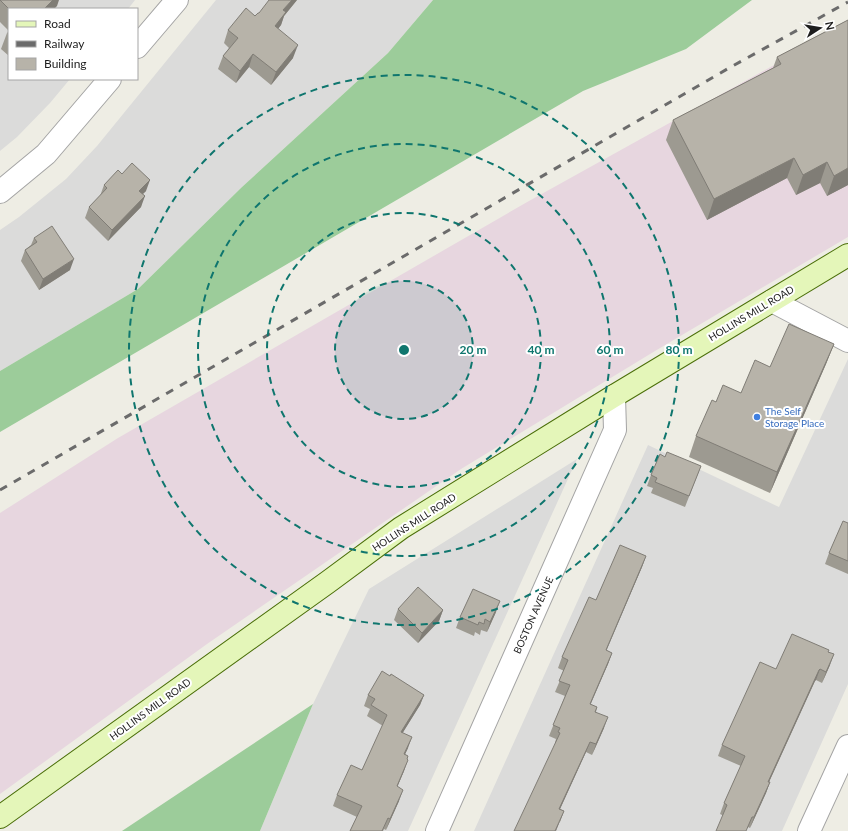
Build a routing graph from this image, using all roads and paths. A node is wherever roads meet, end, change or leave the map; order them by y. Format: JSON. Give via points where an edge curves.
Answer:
{"nodes":[{"id":1,"x":177,"y":0,"type":"edge"},
{"id":2,"x":138,"y":46,"type":"edge"},
{"id":3,"x":109,"y":80,"type":"edge"},
{"id":4,"x":0,"y":192,"type":"edge"},
{"id":5,"x":848,"y":255,"type":"edge"},
{"id":6,"x":772,"y":300,"type":"junction"},
{"id":7,"x":848,"y":341,"type":"edge"},
{"id":8,"x":614,"y":396,"type":"junction"},
{"id":9,"x":848,"y":746,"type":"edge"},
{"id":10,"x":0,"y":818,"type":"edge"},
{"id":11,"x":437,"y":831,"type":"edge"},
{"id":12,"x":809,"y":831,"type":"edge"}],
"edges":[{"from":1,"to":2,"type":"street"},
{"from":3,"to":4,"type":"street","via":[[46,154]]},
{"from":5,"to":6,"type":"street","name":"HOLLINS MILL ROAD"},
{"from":6,"to":7,"type":"street"},
{"from":6,"to":8,"type":"street","name":"HOLLINS MILL ROAD"},
{"from":8,"to":10,"type":"street","name":"HOLLINS MILL ROAD","via":[[401,528]]},
{"from":8,"to":11,"type":"street","name":"BOSTON AVENUE","via":[[615,430]]},
{"from":9,"to":12,"type":"street"}]}
